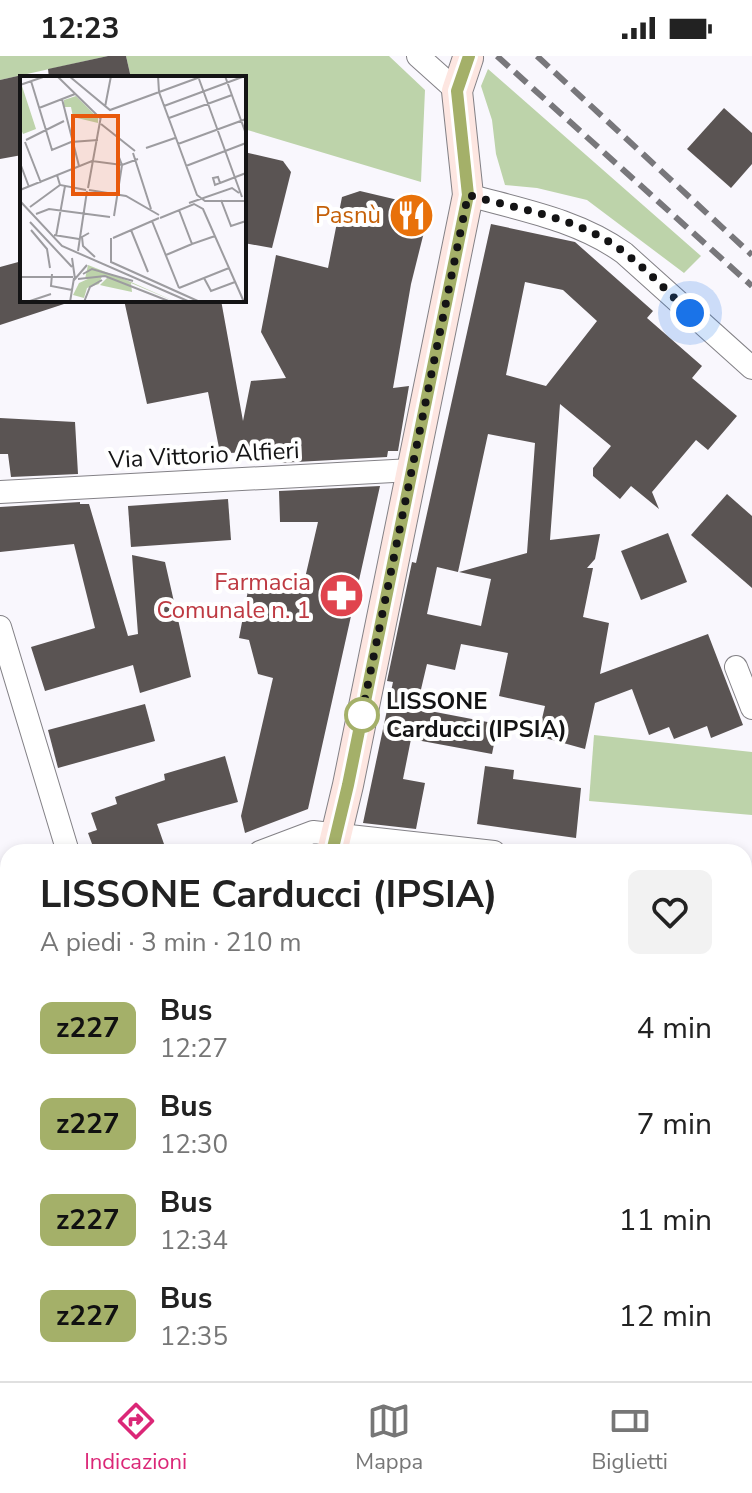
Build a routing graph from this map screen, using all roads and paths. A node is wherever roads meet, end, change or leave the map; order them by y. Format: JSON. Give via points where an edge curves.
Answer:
{"nodes":[{"id":1,"x":418,"y":56,"type":"edge"},
{"id":2,"x":468,"y":58,"type":"edge"},
{"id":3,"x":457,"y":91,"type":"junction"},
{"id":4,"x":468,"y":195,"type":"junction"},
{"id":5,"x":752,"y":368,"type":"edge"},
{"id":6,"x":412,"y":470,"type":"junction"},
{"id":7,"x":0,"y":492,"type":"edge"},
{"id":8,"x":0,"y":627,"type":"edge"},
{"id":9,"x":736,"y":667,"type":"dead end"},
{"id":10,"x":752,"y":708,"type":"edge"},
{"id":11,"x":334,"y":843,"type":"edge"},
{"id":12,"x":66,"y":844,"type":"edge"},
{"id":13,"x":281,"y":844,"type":"edge"}],
"edges":[{"from":1,"to":3,"type":"street"},
{"from":2,"to":3,"type":"street"},
{"from":3,"to":4,"type":"street"},
{"from":4,"to":5,"type":"street","via":[[602,237]]},
{"from":4,"to":6,"type":"street"},
{"from":6,"to":7,"type":"street","name":"Via Vittorio Alfieri"},
{"from":6,"to":11,"type":"street"},
{"from":8,"to":12,"type":"street"},
{"from":9,"to":10,"type":"street"},
{"from":11,"to":13,"type":"street","via":[[313,832]]}]}
